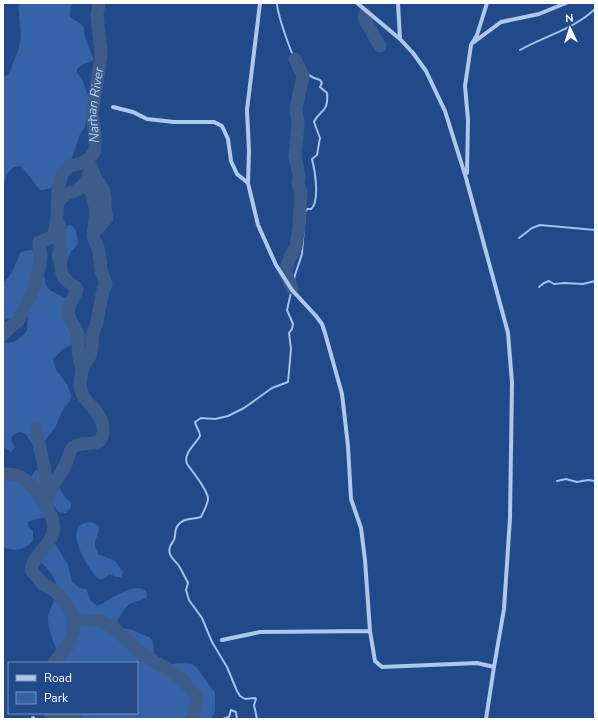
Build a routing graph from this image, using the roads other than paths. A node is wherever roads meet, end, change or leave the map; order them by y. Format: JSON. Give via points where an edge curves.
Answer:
{"nodes":[{"id":1,"x":260,"y":3,"type":"edge"},
{"id":2,"x":358,"y":3,"type":"edge"},
{"id":3,"x":398,"y":3,"type":"edge"},
{"id":4,"x":487,"y":3,"type":"edge"},
{"id":5,"x":566,"y":3,"type":"edge"},
{"id":6,"x":400,"y":39,"type":"junction"},
{"id":7,"x":470,"y":45,"type":"junction"},
{"id":8,"x":113,"y":107,"type":"dead end"},
{"id":9,"x":466,"y":178,"type":"junction"},
{"id":10,"x":248,"y":183,"type":"junction"},
{"id":11,"x":370,"y":631,"type":"junction"},
{"id":12,"x":222,"y":640,"type":"dead end"},
{"id":13,"x":494,"y":667,"type":"junction"},
{"id":14,"x":486,"y":719,"type":"edge"}],
"edges":[{"from":1,"to":10,"type":"street","via":[[247,110]]},
{"from":2,"to":6,"type":"street"},
{"from":3,"to":6,"type":"street"},
{"from":4,"to":7,"type":"street","via":[[478,35]]},
{"from":5,"to":7,"type":"street","via":[[539,14],[501,22]]},
{"from":6,"to":9,"type":"street","via":[[426,71],[445,112]]},
{"from":7,"to":9,"type":"street","via":[[465,86],[468,120]]},
{"from":8,"to":10,"type":"street","via":[[147,119],[214,122],[222,126],[228,139],[236,174]]},
{"from":9,"to":13,"type":"street","via":[[508,333],[511,362],[510,525],[504,608]]},
{"from":10,"to":11,"type":"street","via":[[258,225],[276,265],[292,290],[322,324],[328,340],[342,394],[351,499],[361,528]]},
{"from":11,"to":12,"type":"street","via":[[260,632]]},
{"from":11,"to":13,"type":"street","via":[[376,661],[382,668],[477,663]]},
{"from":13,"to":14,"type":"street"}]}
